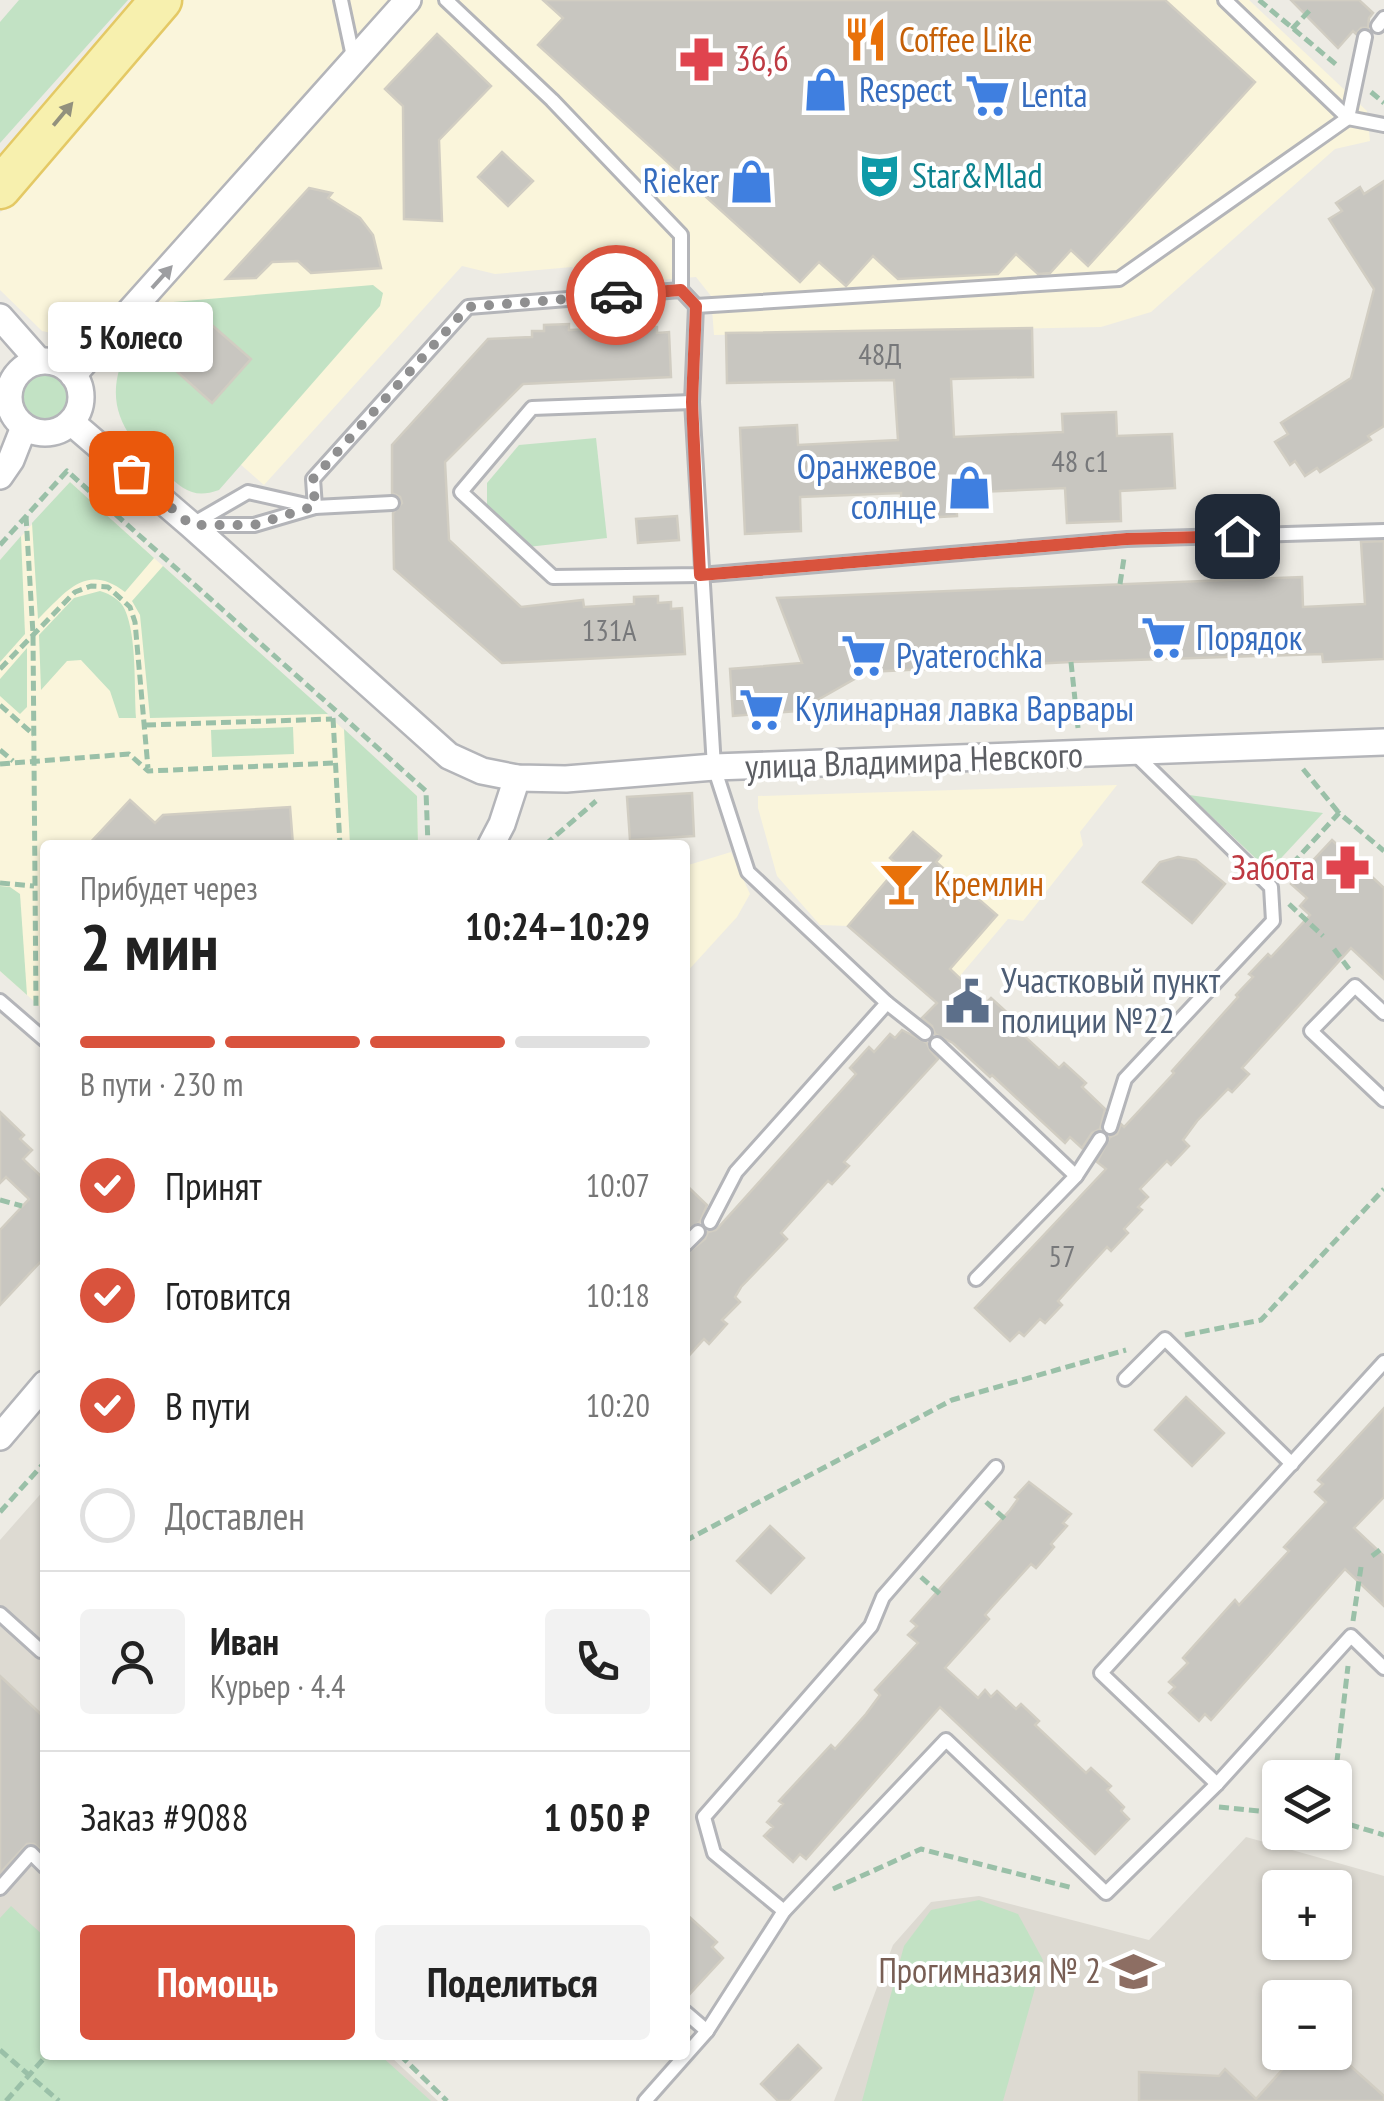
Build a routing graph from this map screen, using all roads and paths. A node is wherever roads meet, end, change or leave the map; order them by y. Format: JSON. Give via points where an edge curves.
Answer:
{"nodes":[{"id":1,"x":161,"y":0,"type":"edge"},
{"id":2,"x":340,"y":0,"type":"edge"},
{"id":3,"x":408,"y":0,"type":"edge"},
{"id":4,"x":446,"y":0,"type":"edge"},
{"id":5,"x":1224,"y":0,"type":"edge"},
{"id":6,"x":1260,"y":0,"type":"edge"},
{"id":7,"x":1311,"y":10,"type":"dead end"},
{"id":8,"x":1292,"y":29,"type":"junction"},
{"id":9,"x":1365,"y":37,"type":"dead end"},
{"id":10,"x":1274,"y":48,"type":"junction"},
{"id":11,"x":354,"y":63,"type":"junction"},
{"id":12,"x":1356,"y":81,"type":"junction"},
{"id":13,"x":1384,"y":103,"type":"edge"},
{"id":14,"x":1348,"y":118,"type":"junction"},
{"id":15,"x":1384,"y":125,"type":"edge"},
{"id":16,"x":1,"y":188,"type":"edge"},
{"id":17,"x":681,"y":290,"type":"junction"},
{"id":18,"x":696,"y":306,"type":"junction"},
{"id":19,"x":0,"y":318,"type":"edge"},
{"id":20,"x":39,"y":362,"type":"junction"},
{"id":21,"x":73,"y":375,"type":"junction"},
{"id":22,"x":4,"y":392,"type":"edge"},
{"id":23,"x":692,"y":402,"type":"junction"},
{"id":24,"x":71,"y":422,"type":"junction"},
{"id":25,"x":24,"y":426,"type":"junction"},
{"id":26,"x":0,"y":476,"type":"edge"},
{"id":27,"x":460,"y":492,"type":"junction"},
{"id":28,"x":446,"y":498,"type":"dead end"},
{"id":29,"x":392,"y":503,"type":"dead end"},
{"id":30,"x":315,"y":506,"type":"junction"},
{"id":31,"x":26,"y":516,"type":"junction"},
{"id":32,"x":191,"y":525,"type":"junction"},
{"id":33,"x":1384,"y":531,"type":"edge"},
{"id":34,"x":1127,"y":539,"type":"junction"},
{"id":35,"x":0,"y":546,"type":"edge"},
{"id":36,"x":700,"y":575,"type":"junction"},
{"id":37,"x":1120,"y":584,"type":"dead end"},
{"id":38,"x":33,"y":634,"type":"junction"},
{"id":39,"x":1072,"y":662,"type":"dead end"},
{"id":40,"x":0,"y":668,"type":"edge"},
{"id":41,"x":0,"y":706,"type":"edge"},
{"id":42,"x":334,"y":709,"type":"junction"},
{"id":43,"x":332,"y":719,"type":"junction"},
{"id":44,"x":144,"y":725,"type":"junction"},
{"id":45,"x":34,"y":736,"type":"junction"},
{"id":46,"x":1384,"y":742,"type":"edge"},
{"id":47,"x":0,"y":750,"type":"edge"},
{"id":48,"x":1134,"y":753,"type":"junction"},
{"id":49,"x":1081,"y":755,"type":"junction"},
{"id":50,"x":35,"y":761,"type":"junction"},
{"id":51,"x":14,"y":762,"type":"junction"},
{"id":52,"x":335,"y":763,"type":"junction"},
{"id":53,"x":0,"y":764,"type":"edge"},
{"id":54,"x":1299,"y":765,"type":"dead end"},
{"id":55,"x":714,"y":768,"type":"junction"},
{"id":56,"x":148,"y":771,"type":"junction"},
{"id":57,"x":517,"y":778,"type":"junction"},
{"id":58,"x":1339,"y":812,"type":"junction"},
{"id":59,"x":340,"y":840,"type":"edge"},
{"id":60,"x":428,"y":840,"type":"edge"},
{"id":61,"x":493,"y":840,"type":"edge"},
{"id":62,"x":1384,"y":851,"type":"edge"},
{"id":63,"x":0,"y":883,"type":"edge"},
{"id":64,"x":34,"y":886,"type":"junction"},
{"id":65,"x":1272,"y":887,"type":"junction"},
{"id":66,"x":1323,"y":936,"type":"dead end"},
{"id":67,"x":0,"y":1001,"type":"edge"},
{"id":68,"x":887,"y":1003,"type":"junction"},
{"id":69,"x":36,"y":1011,"type":"dead end"},
{"id":70,"x":1384,"y":1013,"type":"edge"},
{"id":71,"x":926,"y":1034,"type":"dead end"},
{"id":72,"x":40,"y":1036,"type":"edge"},
{"id":73,"x":937,"y":1044,"type":"dead end"},
{"id":74,"x":1384,"y":1100,"type":"edge"},
{"id":75,"x":1110,"y":1128,"type":"dead end"},
{"id":76,"x":1100,"y":1139,"type":"dead end"},
{"id":77,"x":1076,"y":1176,"type":"junction"},
{"id":78,"x":1383,"y":1192,"type":"edge"},
{"id":79,"x":0,"y":1200,"type":"edge"},
{"id":80,"x":22,"y":1206,"type":"dead end"},
{"id":81,"x":710,"y":1222,"type":"dead end"},
{"id":82,"x":698,"y":1232,"type":"dead end"},
{"id":83,"x":690,"y":1240,"type":"edge"},
{"id":84,"x":976,"y":1279,"type":"dead end"},
{"id":85,"x":1164,"y":1340,"type":"junction"},
{"id":86,"x":1384,"y":1362,"type":"edge"},
{"id":87,"x":1125,"y":1378,"type":"dead end"},
{"id":88,"x":40,"y":1390,"type":"edge"},
{"id":89,"x":0,"y":1436,"type":"edge"},
{"id":90,"x":1292,"y":1464,"type":"junction"},
{"id":91,"x":996,"y":1467,"type":"dead end"},
{"id":92,"x":40,"y":1468,"type":"edge"},
{"id":93,"x":0,"y":1512,"type":"edge"},
{"id":94,"x":690,"y":1537,"type":"edge"},
{"id":95,"x":1384,"y":1548,"type":"edge"},
{"id":96,"x":1372,"y":1556,"type":"dead end"},
{"id":97,"x":0,"y":1614,"type":"edge"},
{"id":98,"x":40,"y":1651,"type":"edge"},
{"id":99,"x":1384,"y":1668,"type":"edge"},
{"id":100,"x":1217,"y":1784,"type":"junction"},
{"id":101,"x":1262,"y":1811,"type":"edge"},
{"id":102,"x":1206,"y":1818,"type":"dead end"},
{"id":103,"x":1352,"y":1825,"type":"edge"},
{"id":104,"x":1384,"y":1835,"type":"edge"},
{"id":105,"x":40,"y":1862,"type":"edge"},
{"id":106,"x":0,"y":1888,"type":"edge"},
{"id":107,"x":1075,"y":1888,"type":"dead end"},
{"id":108,"x":784,"y":1911,"type":"junction"},
{"id":109,"x":690,"y":2016,"type":"edge"},
{"id":110,"x":707,"y":2031,"type":"junction"},
{"id":111,"x":0,"y":2050,"type":"edge"},
{"id":112,"x":690,"y":2051,"type":"edge"},
{"id":113,"x":43,"y":2060,"type":"edge"},
{"id":114,"x":405,"y":2060,"type":"edge"},
{"id":115,"x":682,"y":2060,"type":"edge"},
{"id":116,"x":30,"y":2075,"type":"junction"},
{"id":117,"x":6,"y":2101,"type":"edge"},
{"id":118,"x":59,"y":2101,"type":"edge"},
{"id":119,"x":447,"y":2101,"type":"edge"},
{"id":120,"x":646,"y":2101,"type":"edge"}],
"edges":[{"from":16,"to":1,"type":"main road","one_way":true},
{"from":2,"to":11,"type":"lane"},
{"from":3,"to":11,"type":"street"},
{"from":4,"to":17,"type":"lane","via":[[681,235]]},
{"from":5,"to":10,"type":"lane"},
{"from":6,"to":8,"type":"path"},
{"from":7,"to":8,"type":"path"},
{"from":8,"to":10,"type":"path"},
{"from":8,"to":12,"type":"path"},
{"from":9,"to":12,"type":"lane"},
{"from":10,"to":14,"type":"lane"},
{"from":21,"to":11,"type":"street","one_way":true},
{"from":12,"to":13,"type":"path"},
{"from":12,"to":14,"type":"lane"},
{"from":14,"to":15,"type":"lane"},
{"from":14,"to":18,"type":"lane","via":[[1119,279]]},
{"from":17,"to":18,"type":"lane"},
{"from":17,"to":30,"type":"lane","via":[[468,307],[313,479]]},
{"from":18,"to":23,"type":"lane"},
{"from":19,"to":20,"type":"street"},
{"from":20,"to":21,"type":"street","via":[[56,363]]},
{"from":20,"to":22,"type":"street","via":[[22,369]]},
{"from":21,"to":24,"type":"street","via":[[80,395]]},
{"from":22,"to":25,"type":"street"},
{"from":23,"to":27,"type":"lane","via":[[532,408]]},
{"from":23,"to":36,"type":"lane"},
{"from":24,"to":25,"type":"street","via":[[44,433]]},
{"from":24,"to":32,"type":"street","name":"улица Владимира Невского"},
{"from":25,"to":26,"type":"street"},
{"from":27,"to":28,"type":"lane"},
{"from":27,"to":36,"type":"lane","via":[[553,577]]},
{"from":29,"to":30,"type":"lane"},
{"from":30,"to":32,"type":"lane","via":[[254,525]]},
{"from":30,"to":32,"type":"lane","via":[[248,492]]},
{"from":31,"to":35,"type":"path"},
{"from":31,"to":38,"type":"path"},
{"from":31,"to":42,"type":"path","via":[[66,471]]},
{"from":32,"to":57,"type":"street","name":"улица Владимира Невского","via":[[450,756],[482,772]]},
{"from":33,"to":34,"type":"lane"},
{"from":34,"to":36,"type":"lane"},
{"from":34,"to":37,"type":"path"},
{"from":36,"to":55,"type":"lane"},
{"from":38,"to":40,"type":"path"},
{"from":38,"to":44,"type":"path","via":[[83,588],[108,586],[122,596],[134,622]]},
{"from":38,"to":45,"type":"path"},
{"from":39,"to":49,"type":"path"},
{"from":41,"to":45,"type":"path"},
{"from":42,"to":43,"type":"path"},
{"from":42,"to":60,"type":"path","via":[[426,791]]},
{"from":43,"to":44,"type":"path"},
{"from":43,"to":52,"type":"path"},
{"from":44,"to":56,"type":"path"},
{"from":45,"to":50,"type":"path"},
{"from":46,"to":48,"type":"street","name":"улица Владимира Невского"},
{"from":47,"to":51,"type":"path"},
{"from":48,"to":49,"type":"street","name":"улица Владимира Невского"},
{"from":48,"to":65,"type":"lane"},
{"from":49,"to":55,"type":"street","name":"улица Владимира Невского"},
{"from":50,"to":51,"type":"path"},
{"from":50,"to":56,"type":"path","via":[[128,754]]},
{"from":50,"to":64,"type":"path"},
{"from":51,"to":53,"type":"path"},
{"from":52,"to":56,"type":"path"},
{"from":52,"to":59,"type":"path"},
{"from":54,"to":58,"type":"path"},
{"from":55,"to":57,"type":"street","name":"улица Владимира Невского"},
{"from":55,"to":68,"type":"lane","via":[[748,872]]},
{"from":57,"to":61,"type":"street"},
{"from":58,"to":62,"type":"path"},
{"from":58,"to":65,"type":"path"},
{"from":63,"to":64,"type":"path"},
{"from":64,"to":69,"type":"path"},
{"from":65,"to":66,"type":"path"},
{"from":65,"to":75,"type":"lane","via":[[1273,921],[1124,1079]]},
{"from":67,"to":72,"type":"lane"},
{"from":68,"to":71,"type":"lane"},
{"from":68,"to":81,"type":"lane","via":[[736,1172]]},
{"from":70,"to":74,"type":"lane","via":[[1355,986],[1311,1031]]},
{"from":73,"to":77,"type":"lane"},
{"from":76,"to":77,"type":"lane"},
{"from":77,"to":84,"type":"lane"},
{"from":78,"to":85,"type":"path","via":[[1261,1320]]},
{"from":79,"to":80,"type":"path"},
{"from":82,"to":83,"type":"lane"},
{"from":85,"to":87,"type":"lane"},
{"from":85,"to":90,"type":"lane"},
{"from":85,"to":94,"type":"path","via":[[952,1400]]},
{"from":86,"to":90,"type":"lane"},
{"from":88,"to":89,"type":"street"},
{"from":90,"to":100,"type":"lane","via":[[1101,1673]]},
{"from":91,"to":108,"type":"lane","via":[[884,1597],[871,1626],[704,1817],[714,1854]]},
{"from":92,"to":93,"type":"path"},
{"from":95,"to":96,"type":"path"},
{"from":97,"to":98,"type":"lane"},
{"from":99,"to":100,"type":"lane","via":[[1351,1636]]},
{"from":100,"to":108,"type":"lane","via":[[1106,1892],[946,1740]]},
{"from":101,"to":102,"type":"path","via":[[1220,1806]]},
{"from":103,"to":104,"type":"path"},
{"from":105,"to":106,"type":"lane","via":[[31,1854]]},
{"from":107,"to":108,"type":"path","via":[[921,1849]]},
{"from":108,"to":110,"type":"lane"},
{"from":109,"to":110,"type":"lane"},
{"from":110,"to":112,"type":"lane"},
{"from":111,"to":116,"type":"path"},
{"from":113,"to":116,"type":"path"},
{"from":114,"to":119,"type":"path"},
{"from":115,"to":120,"type":"lane"},
{"from":116,"to":117,"type":"path"},
{"from":116,"to":118,"type":"path"}]}
